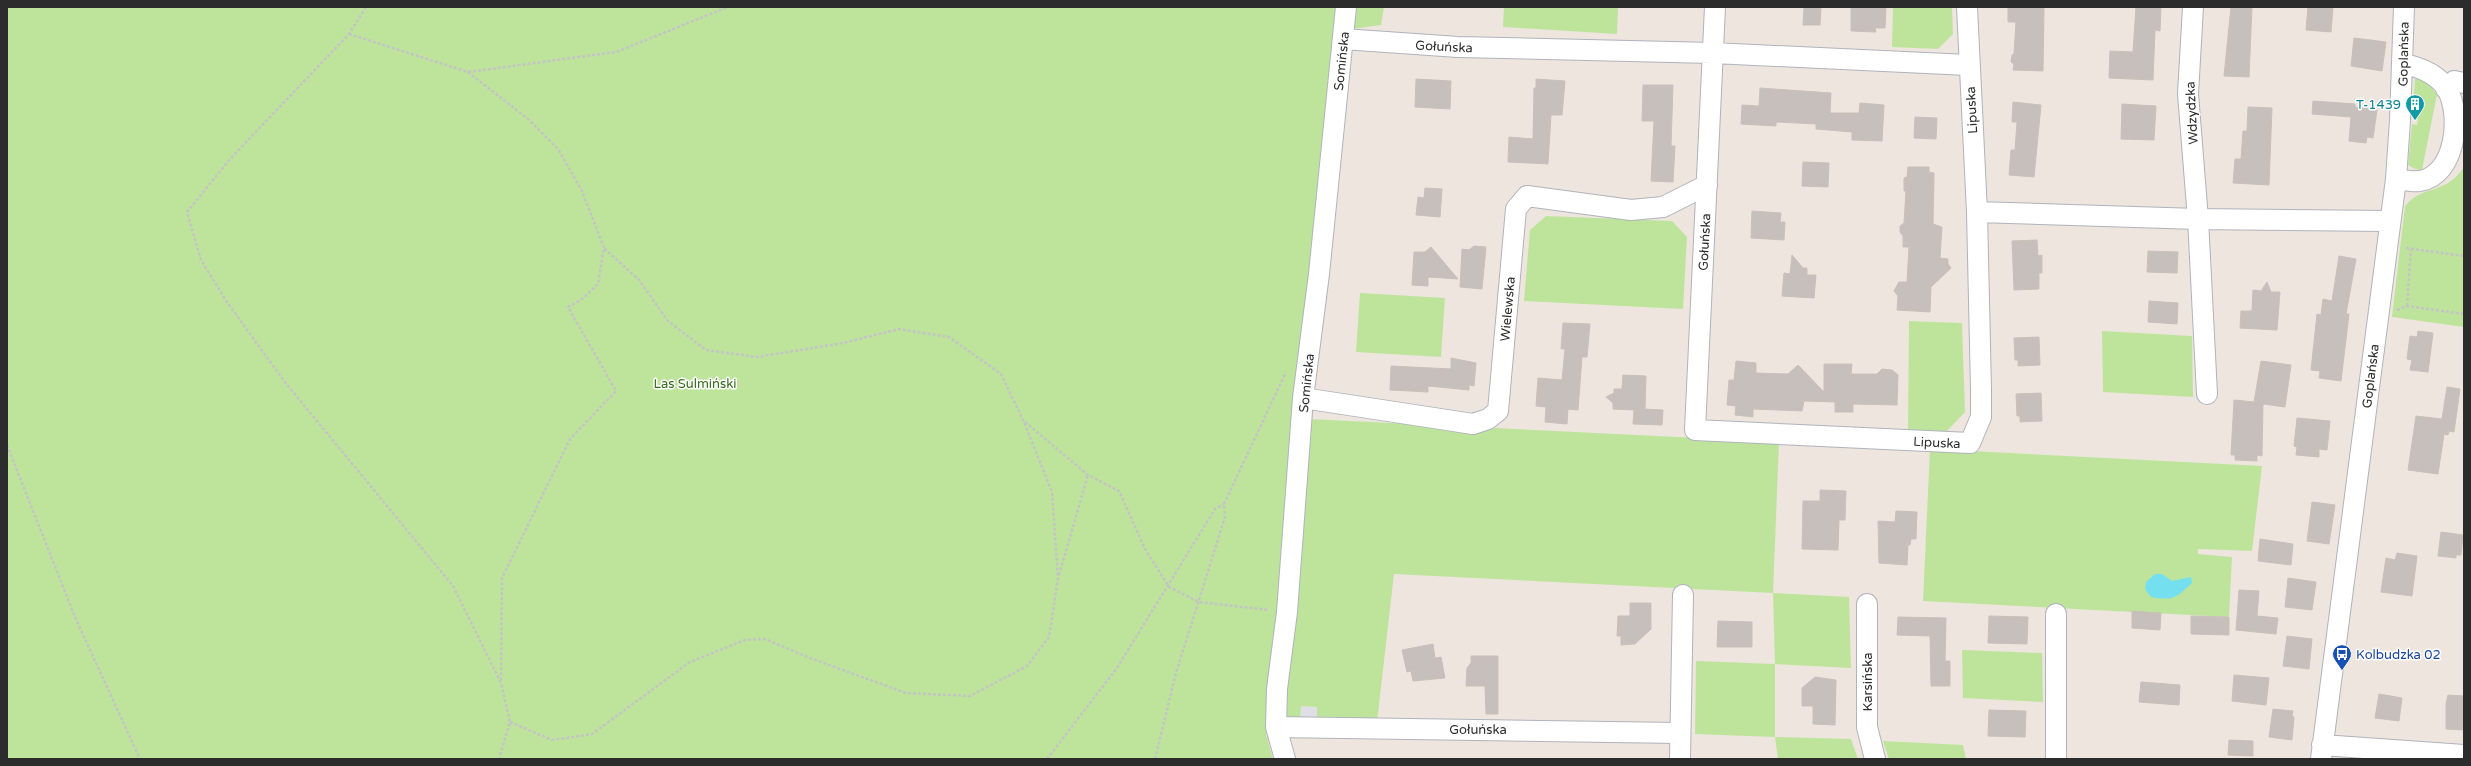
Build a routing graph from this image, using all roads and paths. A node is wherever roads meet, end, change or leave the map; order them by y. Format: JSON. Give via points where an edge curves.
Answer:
{"nodes":[{"id":1,"x":366,"y":7,"type":"edge"},
{"id":2,"x":728,"y":7,"type":"edge"},
{"id":3,"x":1346,"y":7,"type":"edge"},
{"id":4,"x":1715,"y":7,"type":"edge"},
{"id":5,"x":1967,"y":7,"type":"edge"},
{"id":6,"x":2193,"y":7,"type":"edge"},
{"id":7,"x":2404,"y":7,"type":"edge"},
{"id":8,"x":349,"y":34,"type":"junction"},
{"id":9,"x":1343,"y":39,"type":"junction"},
{"id":10,"x":1713,"y":53,"type":"junction"},
{"id":11,"x":2403,"y":64,"type":"junction"},
{"id":12,"x":1968,"y":65,"type":"junction"},
{"id":13,"x":468,"y":72,"type":"junction"},
{"id":14,"x":2455,"y":86,"type":"edge"},
{"id":15,"x":2396,"y":179,"type":"junction"},
{"id":16,"x":1706,"y":185,"type":"junction"},
{"id":17,"x":1976,"y":212,"type":"junction"},
{"id":18,"x":2198,"y":219,"type":"junction"},
{"id":19,"x":2390,"y":221,"type":"junction"},
{"id":20,"x":604,"y":248,"type":"junction"},
{"id":21,"x":2404,"y":248,"type":"dead end"},
{"id":22,"x":2411,"y":249,"type":"junction"},
{"id":23,"x":2464,"y":256,"type":"edge"},
{"id":24,"x":2407,"y":306,"type":"junction"},
{"id":25,"x":2394,"y":311,"type":"dead end"},
{"id":26,"x":2464,"y":314,"type":"edge"},
{"id":27,"x":1288,"y":368,"type":"dead end"},
{"id":28,"x":2207,"y":394,"type":"dead end"},
{"id":29,"x":1303,"y":398,"type":"junction"},
{"id":30,"x":1024,"y":422,"type":"junction"},
{"id":31,"x":1696,"y":430,"type":"joint"},
{"id":32,"x":7,"y":445,"type":"edge"},
{"id":33,"x":1088,"y":475,"type":"junction"},
{"id":34,"x":1224,"y":504,"type":"junction"},
{"id":35,"x":1058,"y":578,"type":"junction"},
{"id":36,"x":1168,"y":587,"type":"junction"},
{"id":37,"x":1683,"y":595,"type":"dead end"},
{"id":38,"x":1199,"y":602,"type":"junction"},
{"id":39,"x":1867,"y":604,"type":"dead end"},
{"id":40,"x":1287,"y":612,"type":"junction"},
{"id":41,"x":2056,"y":614,"type":"dead end"},
{"id":42,"x":501,"y":683,"type":"junction"},
{"id":43,"x":510,"y":722,"type":"junction"},
{"id":44,"x":1276,"y":727,"type":"junction"},
{"id":45,"x":1680,"y":733,"type":"junction"},
{"id":46,"x":2322,"y":752,"type":"edge"},
{"id":47,"x":2464,"y":755,"type":"edge"},
{"id":48,"x":140,"y":759,"type":"edge"},
{"id":49,"x":498,"y":759,"type":"edge"},
{"id":50,"x":1046,"y":759,"type":"edge"},
{"id":51,"x":1155,"y":759,"type":"edge"},
{"id":52,"x":1285,"y":759,"type":"edge"},
{"id":53,"x":1680,"y":759,"type":"edge"},
{"id":54,"x":1875,"y":759,"type":"edge"},
{"id":55,"x":2056,"y":759,"type":"edge"}],
"edges":[{"from":1,"to":8,"type":"path"},
{"from":2,"to":13,"type":"path","via":[[616,52]]},
{"from":3,"to":9,"type":"street","name":"Somińska"},
{"from":4,"to":10,"type":"street","name":"Gołuńska"},
{"from":5,"to":12,"type":"street","name":"Lipuska"},
{"from":6,"to":18,"type":"street","name":"Wdzydzka","via":[[2188,94]]},
{"from":7,"to":11,"type":"street","name":"Goplańska"},
{"from":8,"to":13,"type":"path"},
{"from":8,"to":42,"type":"path","via":[[230,159],[187,212],[201,260],[228,302],[284,381],[454,586]]},
{"from":9,"to":10,"type":"street","name":"Gołuńska","via":[[1458,47]]},
{"from":9,"to":29,"type":"street","name":"Somińska"},
{"from":10,"to":12,"type":"street","name":"Gołuńska"},
{"from":10,"to":16,"type":"street","name":"Gołuńska"},
{"from":11,"to":14,"type":"street","via":[[2425,70]]},
{"from":11,"to":15,"type":"street","name":"Goplańska"},
{"from":12,"to":17,"type":"street","name":"Lipuska"},
{"from":13,"to":20,"type":"path","via":[[524,115],[558,149],[582,191]]},
{"from":14,"to":15,"type":"street","via":[[2454,137],[2449,157],[2437,173],[2421,181]]},
{"from":15,"to":19,"type":"street","name":"Goplańska"},
{"from":16,"to":29,"type":"street","name":"Wielewska","via":[[1663,207],[1631,210],[1526,196],[1516,209],[1498,411],[1488,419],[1473,424]]},
{"from":16,"to":31,"type":"street","name":"Gołuńska"},
{"from":17,"to":18,"type":"street"},
{"from":17,"to":31,"type":"street","name":"Lipuska","via":[[1981,417],[1970,443]]},
{"from":18,"to":19,"type":"street"},
{"from":18,"to":28,"type":"street","name":"Wdzydzka"},
{"from":19,"to":46,"type":"street","name":"Goplańska"},
{"from":20,"to":30,"type":"path","via":[[639,280],[668,321],[706,350],[757,357],[843,343],[899,329],[949,337],[1001,374]]},
{"from":20,"to":42,"type":"path","via":[[598,284],[581,300],[568,307],[616,391],[570,439],[502,578]]},
{"from":21,"to":22,"type":"path"},
{"from":22,"to":23,"type":"path"},
{"from":22,"to":24,"type":"path"},
{"from":24,"to":25,"type":"path"},
{"from":24,"to":26,"type":"path"},
{"from":27,"to":34,"type":"path"},
{"from":29,"to":40,"type":"street","name":"Somińska"},
{"from":30,"to":33,"type":"path"},
{"from":30,"to":35,"type":"path","via":[[1052,492]]},
{"from":32,"to":48,"type":"path","via":[[74,617]]},
{"from":33,"to":35,"type":"path"},
{"from":33,"to":36,"type":"path","via":[[1119,491],[1145,549]]},
{"from":34,"to":36,"type":"path","via":[[1215,509]]},
{"from":34,"to":38,"type":"path","via":[[1225,517]]},
{"from":35,"to":43,"type":"path","via":[[1049,637],[1027,666],[970,696],[906,693],[765,639],[745,640],[690,662],[592,734],[552,740]]},
{"from":36,"to":38,"type":"path"},
{"from":36,"to":50,"type":"path","via":[[1117,668]]},
{"from":37,"to":45,"type":"street"},
{"from":38,"to":40,"type":"path"},
{"from":38,"to":51,"type":"path","via":[[1176,673]]},
{"from":39,"to":54,"type":"street","name":"Karsińska","via":[[1867,727]]},
{"from":40,"to":44,"type":"street","name":"Somińska","via":[[1277,689]]},
{"from":41,"to":55,"type":"street"},
{"from":42,"to":43,"type":"path"},
{"from":43,"to":49,"type":"path"},
{"from":44,"to":45,"type":"street","name":"Gołuńska"},
{"from":44,"to":52,"type":"street","name":"Somińska"},
{"from":45,"to":53,"type":"street"},
{"from":46,"to":47,"type":"street","name":"Goplańska"}]}
